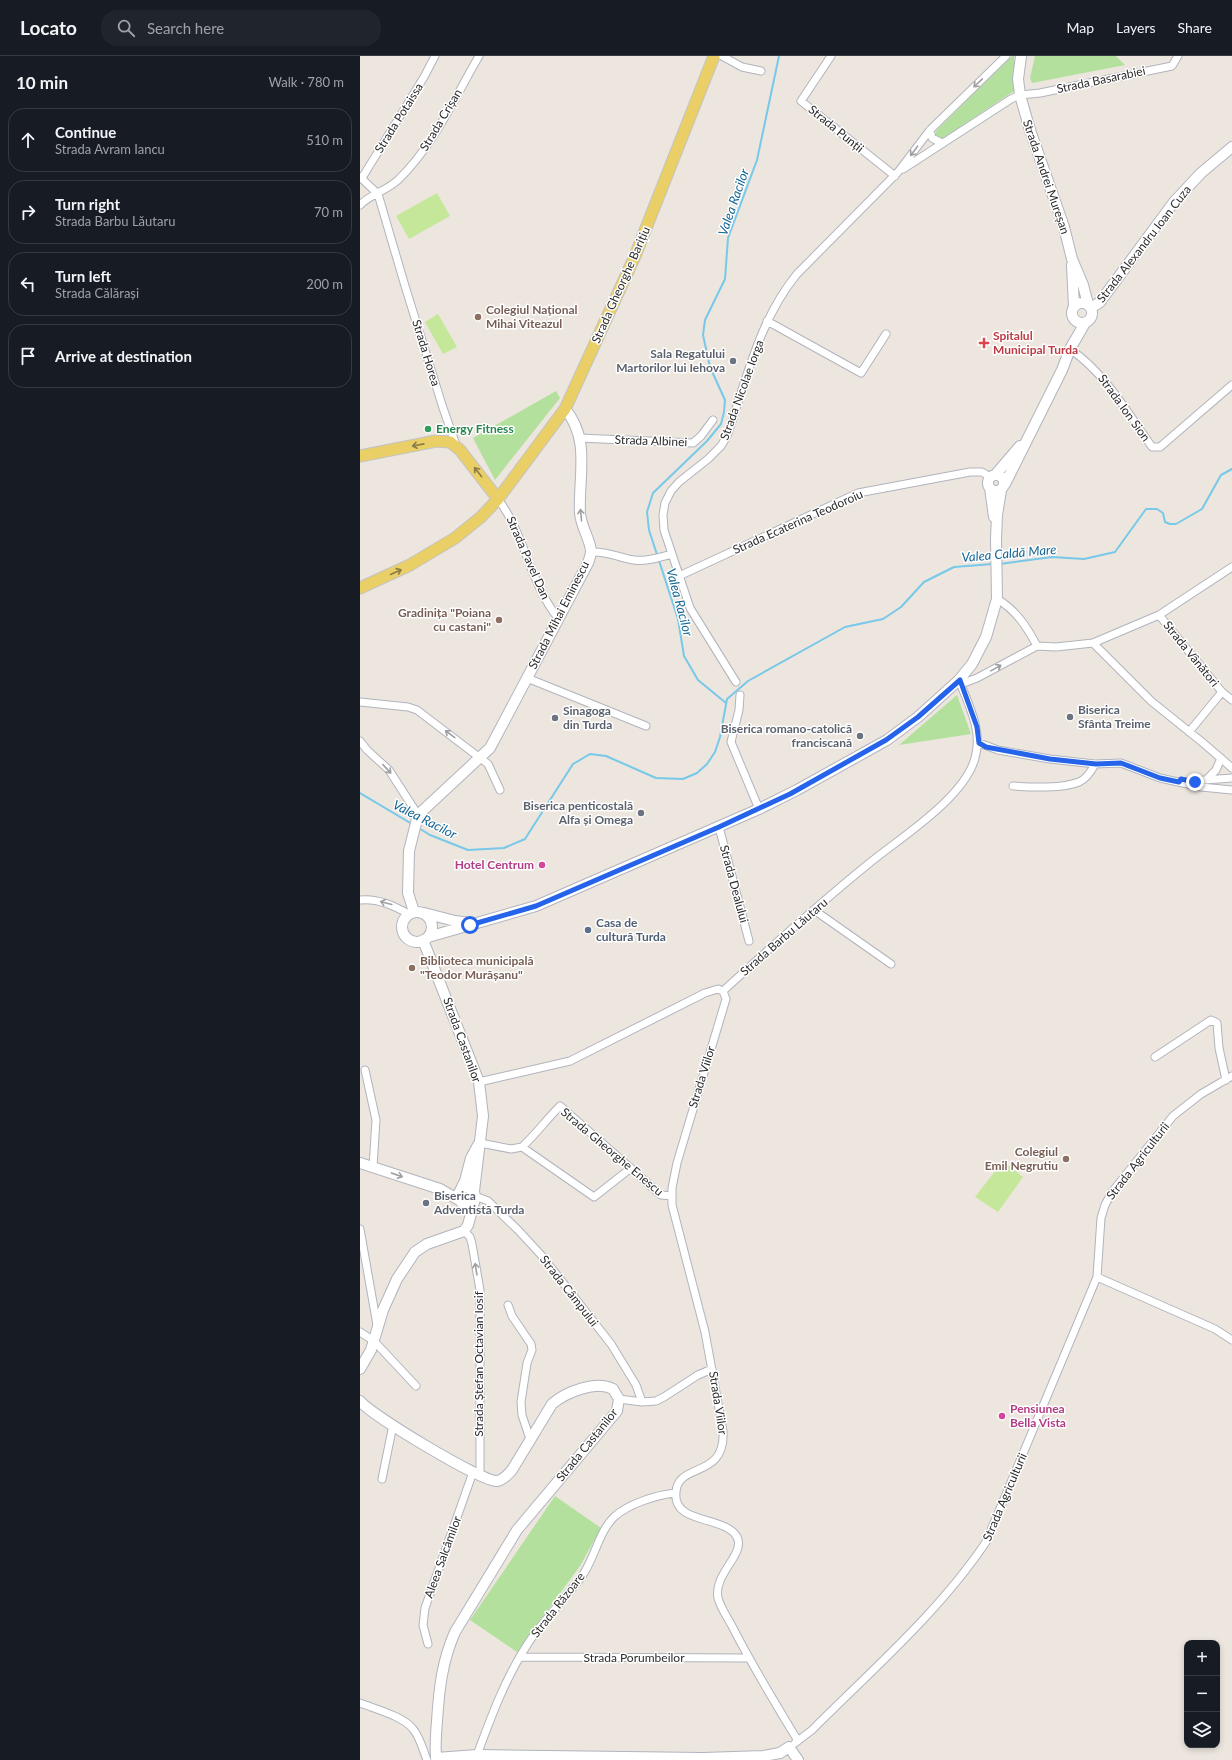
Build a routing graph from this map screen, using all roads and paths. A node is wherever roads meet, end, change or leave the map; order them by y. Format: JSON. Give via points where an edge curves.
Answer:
{"nodes":[{"id":1,"x":435,"y":56,"type":"edge"},
{"id":2,"x":478,"y":56,"type":"edge"},
{"id":3,"x":714,"y":56,"type":"edge"},
{"id":4,"x":722,"y":56,"type":"edge"},
{"id":5,"x":831,"y":56,"type":"edge"},
{"id":6,"x":1006,"y":56,"type":"edge"},
{"id":7,"x":1021,"y":56,"type":"edge"},
{"id":8,"x":1178,"y":56,"type":"edge"},
{"id":9,"x":761,"y":71,"type":"dead end"},
{"id":10,"x":1020,"y":95,"type":"junction"},
{"id":11,"x":930,"y":130,"type":"junction"},
{"id":12,"x":942,"y":143,"type":"junction"},
{"id":13,"x":1232,"y":147,"type":"edge"},
{"id":14,"x":896,"y":174,"type":"junction"},
{"id":15,"x":361,"y":178,"type":"edge"},
{"id":16,"x":378,"y":194,"type":"junction"},
{"id":17,"x":360,"y":205,"type":"edge"},
{"id":18,"x":1072,"y":258,"type":"junction"},
{"id":19,"x":1090,"y":306,"type":"junction"},
{"id":20,"x":1074,"y":307,"type":"junction"},
{"id":21,"x":767,"y":321,"type":"junction"},
{"id":22,"x":1080,"y":322,"type":"junction"},
{"id":23,"x":886,"y":334,"type":"dead end"},
{"id":24,"x":1069,"y":351,"type":"junction"},
{"id":25,"x":1232,"y":385,"type":"edge"},
{"id":26,"x":565,"y":409,"type":"junction"},
{"id":27,"x":713,"y":420,"type":"dead end"},
{"id":28,"x":579,"y":438,"type":"junction"},
{"id":29,"x":1023,"y":444,"type":"junction"},
{"id":30,"x":456,"y":445,"type":"junction"},
{"id":31,"x":360,"y":456,"type":"edge"},
{"id":32,"x":993,"y":476,"type":"junction"},
{"id":33,"x":1003,"y":487,"type":"junction"},
{"id":34,"x":990,"y":488,"type":"junction"},
{"id":35,"x":498,"y":499,"type":"junction"},
{"id":36,"x":996,"y":539,"type":"junction"},
{"id":37,"x":591,"y":552,"type":"junction"},
{"id":38,"x":672,"y":554,"type":"junction"},
{"id":39,"x":1232,"y":567,"type":"edge"},
{"id":40,"x":679,"y":576,"type":"junction"},
{"id":41,"x":360,"y":588,"type":"edge"},
{"id":42,"x":997,"y":599,"type":"junction"},
{"id":43,"x":1159,"y":616,"type":"junction"},
{"id":44,"x":558,"y":618,"type":"junction"},
{"id":45,"x":1093,"y":643,"type":"junction"},
{"id":46,"x":1037,"y":646,"type":"junction"},
{"id":47,"x":527,"y":678,"type":"junction"},
{"id":48,"x":736,"y":682,"type":"dead end"},
{"id":49,"x":960,"y":682,"type":"junction"},
{"id":50,"x":1222,"y":692,"type":"junction"},
{"id":51,"x":740,"y":696,"type":"dead end"},
{"id":52,"x":1232,"y":700,"type":"edge"},
{"id":53,"x":360,"y":702,"type":"edge"},
{"id":54,"x":646,"y":726,"type":"dead end"},
{"id":55,"x":1189,"y":732,"type":"junction"},
{"id":56,"x":360,"y":741,"type":"edge"},
{"id":57,"x":979,"y":743,"type":"junction"},
{"id":58,"x":481,"y":758,"type":"junction"},
{"id":59,"x":1221,"y":758,"type":"junction"},
{"id":60,"x":1096,"y":764,"type":"junction"},
{"id":61,"x":1232,"y":768,"type":"edge"},
{"id":62,"x":1232,"y":778,"type":"edge"},
{"id":63,"x":1207,"y":779,"type":"junction"},
{"id":64,"x":1179,"y":782,"type":"junction"},
{"id":65,"x":1012,"y":786,"type":"dead end"},
{"id":66,"x":500,"y":790,"type":"dead end"},
{"id":67,"x":1232,"y":790,"type":"edge"},
{"id":68,"x":759,"y":809,"type":"junction"},
{"id":69,"x":417,"y":816,"type":"junction"},
{"id":70,"x":719,"y":827,"type":"junction"},
{"id":71,"x":360,"y":900,"type":"edge"},
{"id":72,"x":814,"y":910,"type":"junction"},
{"id":73,"x":416,"y":913,"type":"junction"},
{"id":74,"x":475,"y":923,"type":"junction"},
{"id":75,"x":426,"y":938,"type":"junction"},
{"id":76,"x":749,"y":941,"type":"dead end"},
{"id":77,"x":891,"y":964,"type":"dead end"},
{"id":78,"x":723,"y":991,"type":"junction"},
{"id":79,"x":1155,"y":1057,"type":"dead end"},
{"id":80,"x":365,"y":1070,"type":"dead end"},
{"id":81,"x":1229,"y":1078,"type":"edge"},
{"id":82,"x":479,"y":1082,"type":"junction"},
{"id":83,"x":480,"y":1143,"type":"junction"},
{"id":84,"x":522,"y":1147,"type":"junction"},
{"id":85,"x":360,"y":1163,"type":"edge"},
{"id":86,"x":373,"y":1167,"type":"junction"},
{"id":87,"x":631,"y":1168,"type":"junction"},
{"id":88,"x":462,"y":1188,"type":"junction"},
{"id":89,"x":475,"y":1196,"type":"junction"},
{"id":90,"x":672,"y":1196,"type":"junction"},
{"id":91,"x":460,"y":1201,"type":"junction"},
{"id":92,"x":360,"y":1229,"type":"edge"},
{"id":93,"x":464,"y":1231,"type":"junction"},
{"id":94,"x":1097,"y":1277,"type":"junction"},
{"id":95,"x":508,"y":1304,"type":"dead end"},
{"id":96,"x":378,"y":1330,"type":"junction"},
{"id":97,"x":360,"y":1332,"type":"edge"},
{"id":98,"x":1232,"y":1340,"type":"edge"},
{"id":99,"x":374,"y":1341,"type":"junction"},
{"id":100,"x":360,"y":1369,"type":"edge"},
{"id":101,"x":712,"y":1369,"type":"junction"},
{"id":102,"x":416,"y":1386,"type":"dead end"},
{"id":103,"x":619,"y":1399,"type":"junction"},
{"id":104,"x":360,"y":1401,"type":"edge"},
{"id":105,"x":642,"y":1402,"type":"junction"},
{"id":106,"x":392,"y":1425,"type":"junction"},
{"id":107,"x":530,"y":1440,"type":"junction"},
{"id":108,"x":477,"y":1474,"type":"junction"},
{"id":109,"x":382,"y":1479,"type":"dead end"},
{"id":110,"x":675,"y":1493,"type":"junction"},
{"id":111,"x":428,"y":1644,"type":"dead end"},
{"id":112,"x":520,"y":1657,"type":"junction"},
{"id":113,"x":748,"y":1658,"type":"junction"},
{"id":114,"x":360,"y":1703,"type":"edge"},
{"id":115,"x":798,"y":1741,"type":"junction"},
{"id":116,"x":789,"y":1747,"type":"junction"},
{"id":117,"x":477,"y":1755,"type":"junction"},
{"id":118,"x":704,"y":1759,"type":"edge"},
{"id":119,"x":432,"y":1760,"type":"edge"},
{"id":120,"x":798,"y":1760,"type":"edge"}],
"edges":[{"from":1,"to":15,"type":"street","name":"Strada Potaissa"},
{"from":2,"to":16,"type":"street","name":"Strada Crișan","via":[[430,142],[413,165]]},
{"from":3,"to":26,"type":"main road","name":"Strada Gheorghe Barițiu","via":[[635,256]]},
{"from":4,"to":9,"type":"street","via":[[742,67]]},
{"from":5,"to":14,"type":"street","name":"Strada Punții","via":[[801,101]]},
{"from":6,"to":11,"type":"street","name":"Strada Nicolae Iorga","one_way":true},
{"from":7,"to":10,"type":"street","name":"Strada Andrei Mureșan","via":[[1018,79]]},
{"from":8,"to":10,"type":"street","name":"Strada Basarabiei","via":[[1172,66]]},
{"from":10,"to":12,"type":"street","name":"Strada Nicolae Iorga"},
{"from":10,"to":18,"type":"street","name":"Strada Andrei Mureșan"},
{"from":11,"to":12,"type":"street","via":[[932,138]]},
{"from":11,"to":14,"type":"street","name":"Strada Nicolae Iorga","one_way":true},
{"from":12,"to":14,"type":"street","name":"Strada Nicolae Iorga"},
{"from":13,"to":19,"type":"street","name":"Strada Alexandru Ioan Cuza","via":[[1201,173],[1174,202],[1101,300]]},
{"from":14,"to":21,"type":"street","name":"Strada Nicolae Iorga","via":[[797,274],[774,305]]},
{"from":15,"to":16,"type":"street"},
{"from":16,"to":17,"type":"street","name":"Strada Crișan"},
{"from":16,"to":30,"type":"street","name":"Strada Horea"},
{"from":18,"to":19,"type":"street","name":"Strada Andrei Mureșan"},
{"from":18,"to":20,"type":"street","name":"Strada Andrei Mureșan"},
{"from":19,"to":20,"type":"street","via":[[1078,304]]},
{"from":19,"to":22,"type":"street","via":[[1093,314],[1090,320]]},
{"from":20,"to":22,"type":"street","via":[[1072,314]]},
{"from":21,"to":23,"type":"street","via":[[861,373]]},
{"from":21,"to":38,"type":"street","name":"Strada Nicolae Iorga","via":[[727,436],[708,459],[679,482],[665,503],[664,530]]},
{"from":22,"to":24,"type":"street"},
{"from":24,"to":25,"type":"street","name":"Strada Ion Sion","via":[[1087,361],[1101,375],[1152,447],[1156,448]]},
{"from":24,"to":29,"type":"street"},
{"from":26,"to":28,"type":"street","via":[[574,422]]},
{"from":26,"to":35,"type":"main road","name":"Strada Gheorghe Barițiu"},
{"from":27,"to":28,"type":"street","name":"Strada Albinei","via":[[693,443]]},
{"from":37,"to":28,"type":"street","one_way":true,"via":[[580,513],[582,450]]},
{"from":29,"to":32,"type":"street"},
{"from":29,"to":33,"type":"street"},
{"from":30,"to":31,"type":"main road","one_way":true,"via":[[436,441]]},
{"from":35,"to":30,"type":"main road","name":"Strada Horea","one_way":true},
{"from":32,"to":33,"type":"street","via":[[1004,478]]},
{"from":32,"to":34,"type":"street","via":[[988,482]]},
{"from":32,"to":40,"type":"street","name":"Strada Ecaterina Teodoroiu","via":[[982,472],[970,472],[865,491]]},
{"from":33,"to":34,"type":"street","via":[[995,491]]},
{"from":33,"to":36,"type":"street","via":[[997,515]]},
{"from":34,"to":36,"type":"street"},
{"from":41,"to":35,"type":"main road","name":"Strada Gheorghe Barițiu","one_way":true,"via":[[410,565],[456,537]]},
{"from":35,"to":44,"type":"street","name":"Strada Pavel Dan","via":[[523,546],[536,582]]},
{"from":36,"to":42,"type":"street"},
{"from":37,"to":38,"type":"street","via":[[603,551],[635,560]]},
{"from":37,"to":44,"type":"street","name":"Strada Mihai Eminescu","via":[[588,563]]},
{"from":38,"to":40,"type":"street","name":"Strada Nicolae Iorga"},
{"from":39,"to":43,"type":"street"},
{"from":40,"to":48,"type":"street","name":"Strada Nicolae Iorga","via":[[690,608]]},
{"from":42,"to":46,"type":"street","via":[[1023,622]]},
{"from":42,"to":49,"type":"street","via":[[986,637]]},
{"from":43,"to":45,"type":"street"},
{"from":43,"to":50,"type":"street","name":"Strada Vânători"},
{"from":44,"to":47,"type":"street","name":"Strada Mihai Eminescu"},
{"from":45,"to":46,"type":"street","via":[[1056,647]]},
{"from":45,"to":55,"type":"street","via":[[1151,701]]},
{"from":49,"to":46,"type":"street","one_way":true,"via":[[978,678]]},
{"from":47,"to":54,"type":"street","name":"Strada Mihai Eminescu"},
{"from":47,"to":58,"type":"street","name":"Strada Mihai Eminescu","via":[[490,748]]},
{"from":49,"to":57,"type":"street","name":"Strada Barbu Lăutaru","via":[[977,727]]},
{"from":49,"to":68,"type":"street","via":[[886,740]]},
{"from":50,"to":52,"type":"street","name":"Strada Vânători"},
{"from":50,"to":55,"type":"street","name":"Strada Vânători"},
{"from":51,"to":68,"type":"street","via":[[731,742]]},
{"from":58,"to":53,"type":"street","one_way":true,"via":[[413,708]]},
{"from":55,"to":59,"type":"street"},
{"from":56,"to":69,"type":"street","one_way":true,"via":[[389,770]]},
{"from":57,"to":60,"type":"street","via":[[998,750]]},
{"from":57,"to":72,"type":"street","name":"Strada Barbu Lăutaru","via":[[970,772],[932,815],[867,864]]},
{"from":58,"to":66,"type":"street","via":[[488,764]]},
{"from":58,"to":69,"type":"street","name":"Strada Mihai Eminescu"},
{"from":59,"to":61,"type":"street"},
{"from":59,"to":63,"type":"street","via":[[1216,770]]},
{"from":60,"to":64,"type":"street","via":[[1121,763],[1160,778]]},
{"from":60,"to":65,"type":"street","via":[[1079,782],[1044,787]]},
{"from":62,"to":63,"type":"street"},
{"from":63,"to":64,"type":"street","via":[[1195,782],[1181,779]]},
{"from":64,"to":67,"type":"street"},
{"from":68,"to":70,"type":"street"},
{"from":69,"to":73,"type":"street","via":[[409,851],[408,893]]},
{"from":70,"to":74,"type":"street","via":[[536,906]]},
{"from":70,"to":76,"type":"street","name":"Strada Dealului"},
{"from":73,"to":71,"type":"street","one_way":true,"via":[[392,904]]},
{"from":72,"to":77,"type":"street"},
{"from":72,"to":78,"type":"street","name":"Strada Barbu Lăutaru"},
{"from":73,"to":74,"type":"street"},
{"from":73,"to":75,"type":"street","via":[[430,920],[432,924]]},
{"from":73,"to":75,"type":"street","via":[[403,923],[404,933],[412,941]]},
{"from":74,"to":75,"type":"street"},
{"from":75,"to":82,"type":"street","name":"Strada Castanilor"},
{"from":78,"to":82,"type":"street","via":[[718,989],[705,992],[570,1061]]},
{"from":78,"to":90,"type":"street","name":"Strada Viilor","via":[[726,998],[680,1149]]},
{"from":79,"to":81,"type":"street","via":[[1212,1020],[1217,1023],[1219,1048]]},
{"from":80,"to":86,"type":"street","via":[[376,1120]]},
{"from":81,"to":94,"type":"street","name":"Strada Agriculturii","via":[[1184,1106],[1173,1116],[1112,1192],[1101,1218]]},
{"from":82,"to":83,"type":"street","name":"Strada Castanilor","via":[[483,1116]]},
{"from":83,"to":84,"type":"street","via":[[511,1148]]},
{"from":83,"to":88,"type":"street","name":"Strada Castanilor","via":[[471,1158]]},
{"from":83,"to":89,"type":"street","name":"Strada Castanilor"},
{"from":84,"to":87,"type":"street","via":[[594,1197]]},
{"from":84,"to":87,"type":"street","name":"Strada Gheorghe Enescu","via":[[560,1106]]},
{"from":85,"to":86,"type":"street"},
{"from":86,"to":91,"type":"street","one_way":true,"via":[[440,1189]]},
{"from":87,"to":90,"type":"street","name":"Strada Gheorghe Enescu","via":[[661,1195]]},
{"from":88,"to":89,"type":"street","via":[[467,1187]]},
{"from":88,"to":91,"type":"street","name":"Strada Castanilor","via":[[458,1192]]},
{"from":89,"to":91,"type":"street","via":[[469,1204]]},
{"from":89,"to":93,"type":"street","name":"Strada Castanilor","via":[[468,1225]]},
{"from":89,"to":105,"type":"street","name":"Strada Câmpului","via":[[488,1201],[542,1256],[611,1344],[636,1385]]},
{"from":90,"to":101,"type":"street","name":"Strada Viilor","via":[[674,1219],[703,1325]]},
{"from":91,"to":93,"type":"street","name":"Strada Castanilor","via":[[465,1220]]},
{"from":92,"to":96,"type":"street"},
{"from":93,"to":96,"type":"street","via":[[427,1244],[415,1252],[397,1279],[383,1310]]},
{"from":108,"to":93,"type":"street","name":"Strada Ștefan Octavian Iosif","one_way":true,"via":[[480,1290],[472,1244]]},
{"from":94,"to":98,"type":"street","via":[[1215,1329]]},
{"from":94,"to":115,"type":"street","name":"Strada Agriculturii","via":[[986,1542],[944,1598]]},
{"from":95,"to":107,"type":"street","via":[[512,1316],[531,1344],[532,1350],[527,1363],[521,1402]]},
{"from":96,"to":99,"type":"street"},
{"from":97,"to":99,"type":"street"},
{"from":99,"to":100,"type":"street"},
{"from":99,"to":102,"type":"street"},
{"from":101,"to":105,"type":"street","via":[[656,1401]]},
{"from":101,"to":110,"type":"street","name":"Strada Viilor","via":[[724,1431],[723,1448],[719,1456],[708,1465],[684,1478],[678,1484]]},
{"from":103,"to":105,"type":"street"},
{"from":103,"to":107,"type":"street","name":"Strada Castanilor","via":[[613,1389],[600,1384],[568,1392],[552,1404]]},
{"from":103,"to":119,"type":"street","name":"Strada Castanilor","via":[[617,1411],[517,1530],[455,1632],[448,1646],[440,1681]]},
{"from":104,"to":106,"type":"street","name":"Strada Castanilor"},
{"from":106,"to":108,"type":"street","name":"Strada Castanilor"},
{"from":106,"to":109,"type":"street"},
{"from":107,"to":108,"type":"street","name":"Strada Castanilor","via":[[512,1470],[503,1479],[490,1480]]},
{"from":108,"to":111,"type":"street","name":"Aleea Salcâmilor","via":[[425,1608],[424,1625]]},
{"from":110,"to":112,"type":"street","name":"Strada Răzoare","via":[[660,1494],[623,1510],[614,1518],[582,1575]]},
{"from":110,"to":113,"type":"street","via":[[677,1502],[684,1511],[729,1530],[737,1536],[737,1552],[720,1578],[718,1593],[722,1610]]},
{"from":112,"to":113,"type":"street","name":"Strada Porumbeilor"},
{"from":112,"to":117,"type":"street","name":"Strada Răzoare","via":[[503,1688]]},
{"from":113,"to":115,"type":"street"},
{"from":114,"to":119,"type":"street","via":[[409,1725]]},
{"from":115,"to":116,"type":"street","name":"Strada Agriculturii"},
{"from":116,"to":118,"type":"street","via":[[780,1753],[764,1756]]},
{"from":116,"to":120,"type":"street"},
{"from":117,"to":118,"type":"street"},
{"from":117,"to":119,"type":"street"}]}
